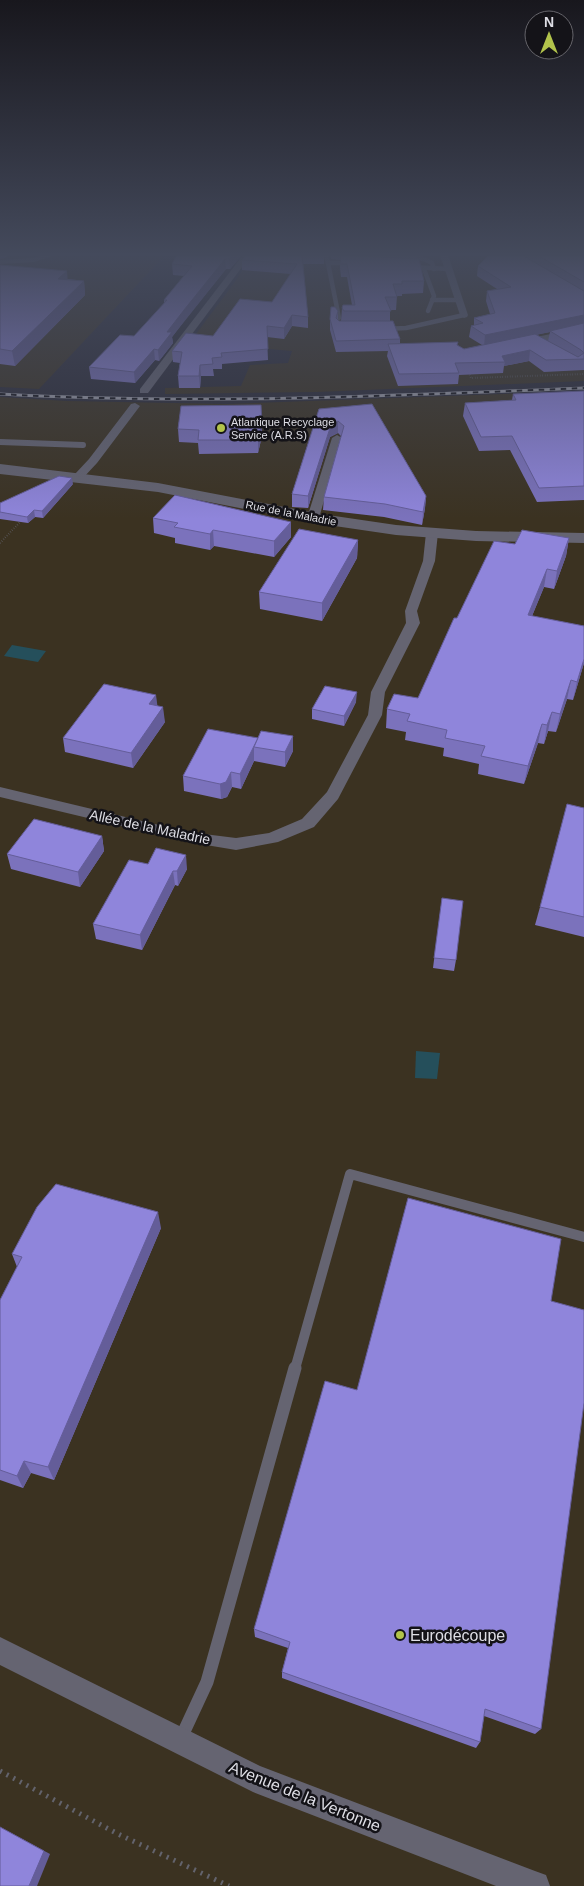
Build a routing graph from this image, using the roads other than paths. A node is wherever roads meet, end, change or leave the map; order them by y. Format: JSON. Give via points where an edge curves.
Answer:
{"nodes":[{"id":1,"x":180,"y":343,"type":"edge"},
{"id":2,"x":521,"y":343,"type":"edge"},
{"id":3,"x":540,"y":343,"type":"edge"},
{"id":4,"x":516,"y":344,"type":"edge"},
{"id":5,"x":547,"y":347,"type":"edge"},
{"id":6,"x":144,"y":391,"type":"dead end"},
{"id":7,"x":135,"y":406,"type":"dead end"},
{"id":8,"x":337,"y":438,"type":"edge"},
{"id":9,"x":0,"y":442,"type":"edge"},
{"id":10,"x":83,"y":445,"type":"dead end"},
{"id":11,"x":0,"y":469,"type":"edge"},
{"id":12,"x":79,"y":476,"type":"junction"},
{"id":13,"x":313,"y":518,"type":"junction"},
{"id":14,"x":432,"y":533,"type":"junction"},
{"id":15,"x":584,"y":538,"type":"edge"},
{"id":16,"x":0,"y":792,"type":"edge"},
{"id":17,"x":584,"y":1236,"type":"edge"},
{"id":18,"x":0,"y":1650,"type":"edge"},
{"id":19,"x":180,"y":1741,"type":"junction"},
{"id":20,"x":535,"y":1886,"type":"edge"}],
"edges":[{"from":1,"to":6,"type":"street"},
{"from":2,"to":4,"type":"street"},
{"from":3,"to":5,"type":"street"},
{"from":7,"to":12,"type":"street"},
{"from":8,"to":13,"type":"street"},
{"from":9,"to":10,"type":"lane"},
{"from":11,"to":12,"type":"street","name":"Rue de la Maladrie"},
{"from":12,"to":13,"type":"street","name":"Rue de la Maladrie","via":[[180,491]]},
{"from":13,"to":14,"type":"street","name":"Rue de la Maladrie"},
{"from":14,"to":15,"type":"street","name":"Rue de la Maladrie"},
{"from":14,"to":16,"type":"street","name":"Allée de la Maladrie","via":[[429,561],[411,610],[413,623],[378,692],[375,715],[334,795],[308,823],[272,838],[236,844],[188,837]]},
{"from":17,"to":19,"type":"lane","via":[[350,1174],[207,1682]]},
{"from":18,"to":19,"type":"street","name":"Avenue de la Vertonne"},
{"from":19,"to":20,"type":"street","name":"Avenue de la Vertonne","via":[[253,1778]]}]}
